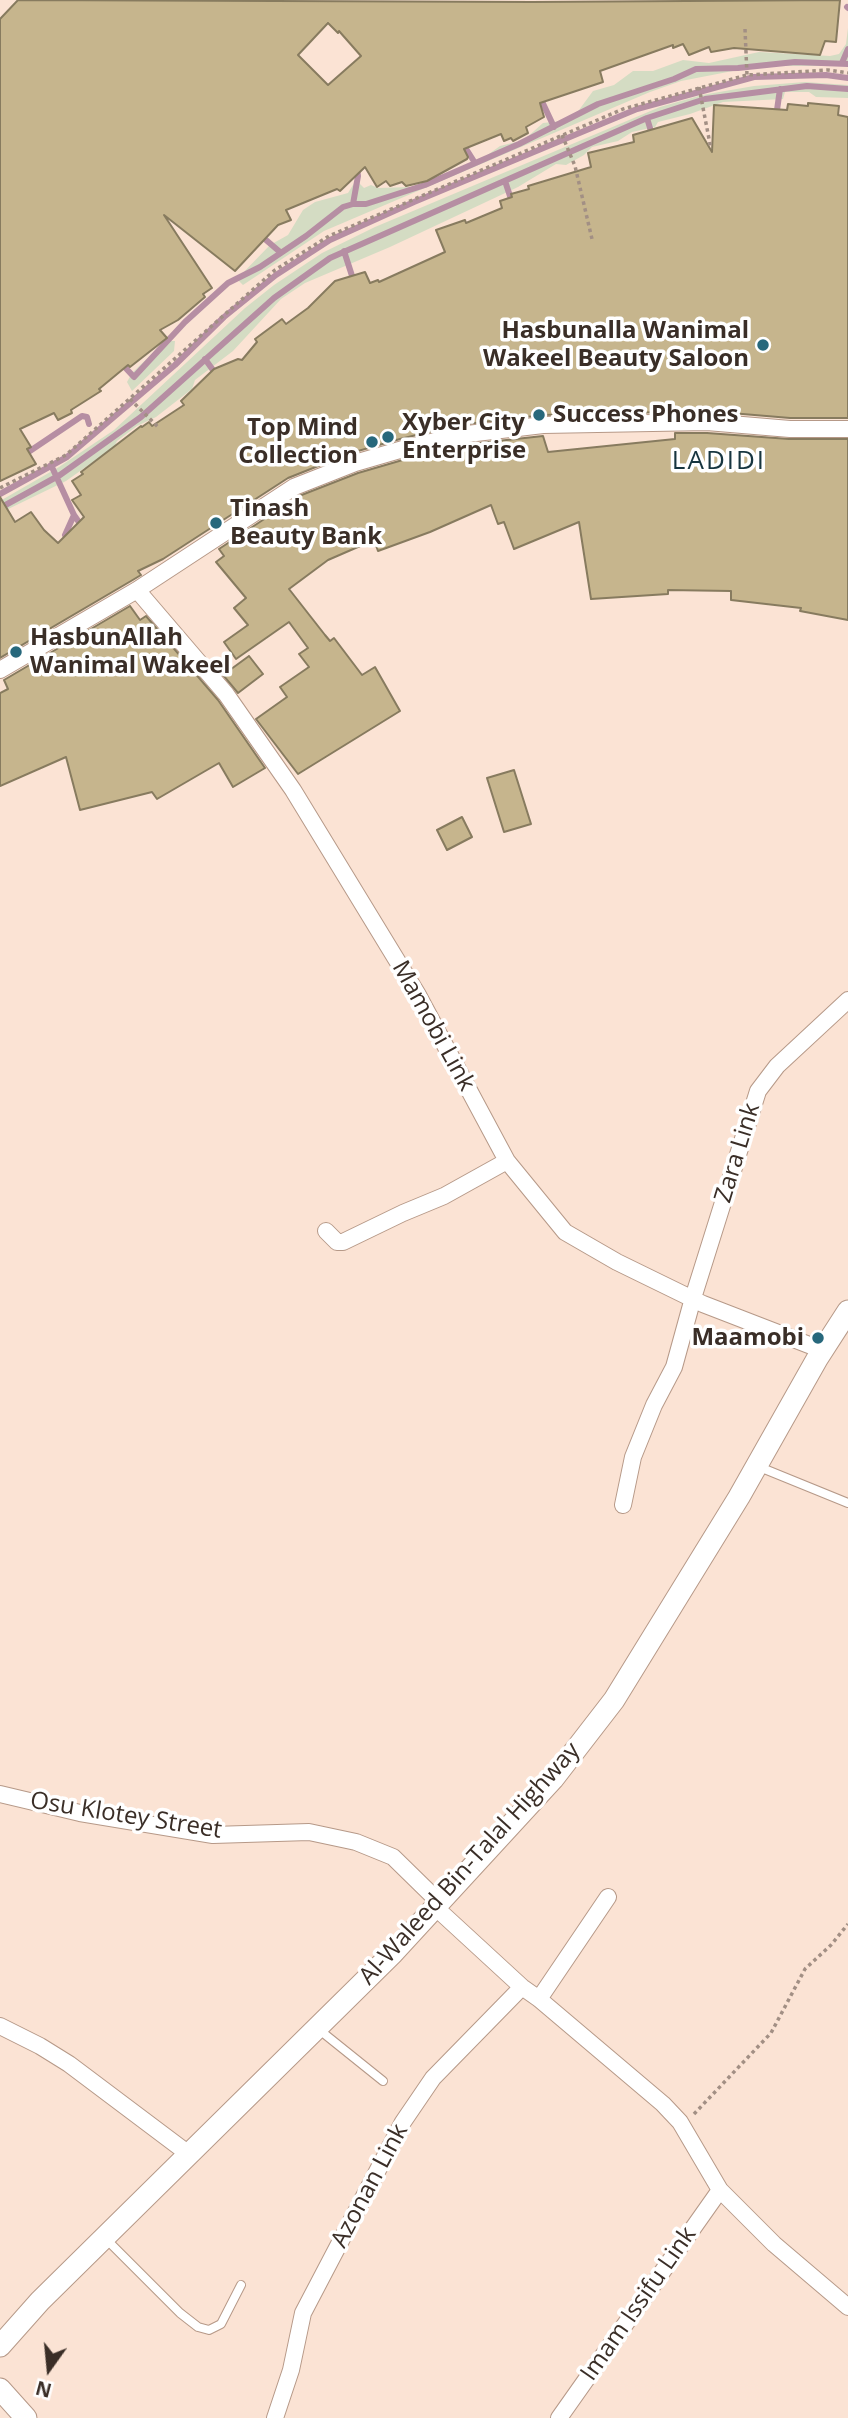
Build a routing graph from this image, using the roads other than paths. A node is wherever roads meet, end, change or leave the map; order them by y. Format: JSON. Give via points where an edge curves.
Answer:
{"nodes":[{"id":1,"x":848,"y":429,"type":"edge"},
{"id":2,"x":137,"y":590,"type":"junction"},
{"id":3,"x":0,"y":670,"type":"edge"},
{"id":4,"x":848,"y":1000,"type":"edge"},
{"id":5,"x":507,"y":1161,"type":"junction"},
{"id":6,"x":326,"y":1231,"type":"dead end"},
{"id":7,"x":693,"y":1297,"type":"junction"},
{"id":8,"x":848,"y":1311,"type":"edge"},
{"id":9,"x":822,"y":1350,"type":"junction"},
{"id":10,"x":757,"y":1466,"type":"junction"},
{"id":11,"x":848,"y":1503,"type":"edge"},
{"id":12,"x":623,"y":1504,"type":"dead end"},
{"id":13,"x":0,"y":1794,"type":"edge"},
{"id":14,"x":608,"y":1898,"type":"dead end"},
{"id":15,"x":438,"y":1905,"type":"junction"},
{"id":16,"x":522,"y":1987,"type":"junction"},
{"id":17,"x":539,"y":1999,"type":"junction"},
{"id":18,"x":0,"y":2026,"type":"edge"},
{"id":19,"x":317,"y":2028,"type":"junction"},
{"id":20,"x":383,"y":2081,"type":"dead end"},
{"id":21,"x":190,"y":2155,"type":"junction"},
{"id":22,"x":720,"y":2190,"type":"junction"},
{"id":23,"x":105,"y":2238,"type":"junction"},
{"id":24,"x":241,"y":2285,"type":"dead end"},
{"id":25,"x":848,"y":2307,"type":"edge"},
{"id":26,"x":0,"y":2346,"type":"edge"},
{"id":27,"x":0,"y":2389,"type":"edge"},
{"id":28,"x":26,"y":2418,"type":"edge"},
{"id":29,"x":275,"y":2418,"type":"edge"},
{"id":30,"x":559,"y":2418,"type":"edge"}],
"edges":[{"from":1,"to":2,"type":"street","via":[[615,422],[459,436],[355,463],[294,487]]},
{"from":2,"to":3,"type":"street"},
{"from":2,"to":5,"type":"street","name":"Mamobi Link","via":[[226,694],[293,790],[418,995]]},
{"from":4,"to":7,"type":"street","name":"Zara Link","via":[[777,1066],[758,1091]]},
{"from":5,"to":6,"type":"street","via":[[343,1242]]},
{"from":5,"to":7,"type":"street","name":"Mamobi Link","via":[[565,1232]]},
{"from":7,"to":9,"type":"street","name":"Mamobi Link"},
{"from":7,"to":12,"type":"street","name":"Zara Link","via":[[674,1367],[633,1457]]},
{"from":8,"to":9,"type":"street","name":"Al-Waleed Bin-Talal Highway"},
{"from":9,"to":10,"type":"street","name":"Al-Waleed Bin-Talal Highway"},
{"from":10,"to":11,"type":"lane"},
{"from":10,"to":15,"type":"street","name":"Al-Waleed Bin-Talal Highway","via":[[614,1700],[553,1779]]},
{"from":13,"to":15,"type":"street","name":"Osu Klotey Street","via":[[80,1813],[213,1835],[309,1832],[356,1842],[393,1857]]},
{"from":14,"to":17,"type":"street"},
{"from":15,"to":16,"type":"street","name":"Osu Klotey Street"},
{"from":15,"to":19,"type":"street","name":"Al-Waleed Bin-Talal Highway"},
{"from":16,"to":17,"type":"street","name":"Osu Klotey Street"},
{"from":16,"to":29,"type":"street","name":"Azonan Link","via":[[433,2078],[403,2122],[303,2313]]},
{"from":17,"to":22,"type":"street","name":"Osu Klotey Street","via":[[663,2104],[680,2122]]},
{"from":18,"to":21,"type":"street","via":[[69,2064]]},
{"from":19,"to":20,"type":"lane"},
{"from":19,"to":21,"type":"street","name":"Al-Waleed Bin-Talal Highway"},
{"from":21,"to":23,"type":"street","name":"Al-Waleed Bin-Talal Highway"},
{"from":22,"to":25,"type":"street","name":"Osu Klotey Street"},
{"from":22,"to":30,"type":"street","name":"Imam Issifu Link"},
{"from":23,"to":24,"type":"lane","via":[[198,2327],[209,2330],[221,2324]]},
{"from":23,"to":26,"type":"street","name":"Al-Waleed Bin-Talal Highway"},
{"from":27,"to":28,"type":"street"}]}
